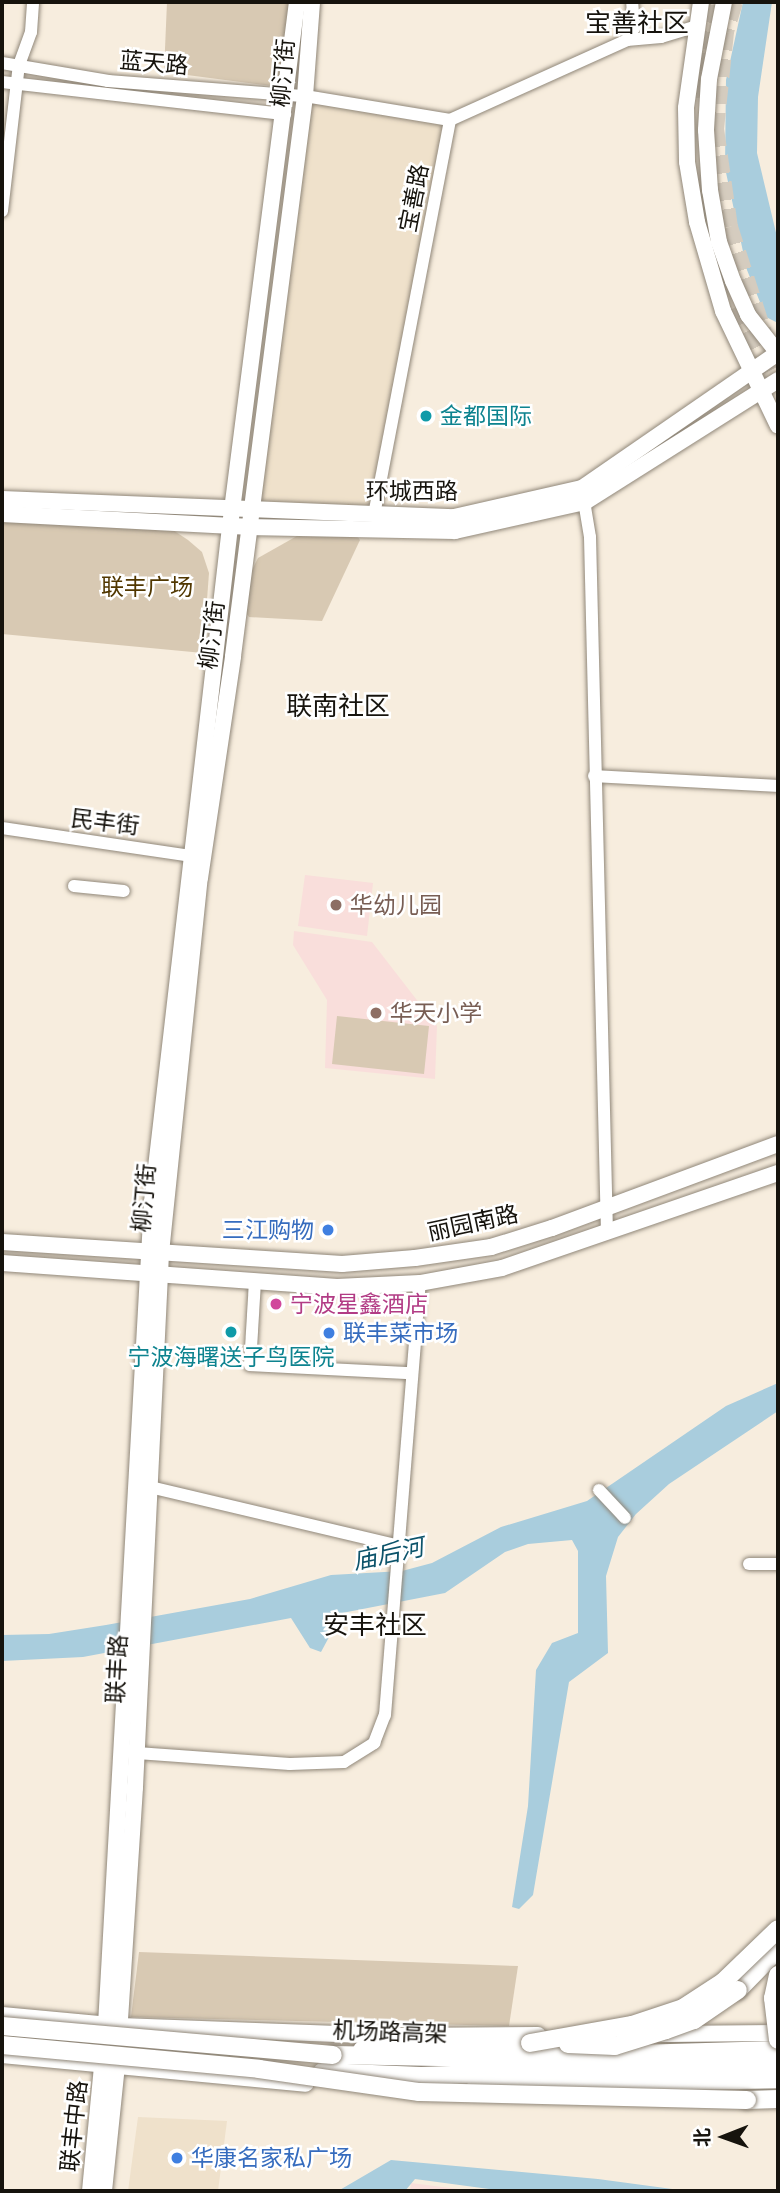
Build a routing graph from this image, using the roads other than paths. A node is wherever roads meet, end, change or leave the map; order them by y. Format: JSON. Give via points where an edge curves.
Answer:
{"nodes":[{"id":1,"x":33,"y":2,"type":"edge"},
{"id":2,"x":297,"y":2,"type":"edge"},
{"id":3,"x":312,"y":2,"type":"edge"},
{"id":4,"x":632,"y":2,"type":"edge"},
{"id":5,"x":701,"y":2,"type":"edge"},
{"id":6,"x":724,"y":2,"type":"edge"},
{"id":7,"x":695,"y":26,"type":"junction"},
{"id":8,"x":627,"y":40,"type":"junction"},
{"id":9,"x":2,"y":63,"type":"edge"},
{"id":10,"x":19,"y":65,"type":"junction"},
{"id":11,"x":2,"y":82,"type":"edge"},
{"id":12,"x":17,"y":84,"type":"junction"},
{"id":13,"x":287,"y":95,"type":"junction"},
{"id":14,"x":305,"y":96,"type":"junction"},
{"id":15,"x":285,"y":114,"type":"junction"},
{"id":16,"x":450,"y":120,"type":"junction"},
{"id":17,"x":2,"y":211,"type":"edge"},
{"id":18,"x":778,"y":353,"type":"edge"},
{"id":19,"x":751,"y":373,"type":"junction"},
{"id":20,"x":778,"y":380,"type":"edge"},
{"id":21,"x":760,"y":393,"type":"junction"},
{"id":22,"x":778,"y":426,"type":"edge"},
{"id":23,"x":584,"y":495,"type":"junction"},
{"id":24,"x":2,"y":499,"type":"edge"},
{"id":25,"x":249,"y":509,"type":"junction"},
{"id":26,"x":2,"y":514,"type":"edge"},
{"id":27,"x":374,"y":515,"type":"junction"},
{"id":28,"x":231,"y":517,"type":"junction"},
{"id":29,"x":247,"y":527,"type":"junction"},
{"id":30,"x":594,"y":776,"type":"junction"},
{"id":31,"x":778,"y":786,"type":"edge"},
{"id":32,"x":2,"y":828,"type":"edge"},
{"id":33,"x":197,"y":856,"type":"junction"},
{"id":34,"x":74,"y":886,"type":"dead end"},
{"id":35,"x":124,"y":891,"type":"dead end"},
{"id":36,"x":778,"y":1137,"type":"edge"},
{"id":37,"x":778,"y":1144,"type":"edge"},
{"id":38,"x":749,"y":1154,"type":"junction"},
{"id":39,"x":778,"y":1175,"type":"edge"},
{"id":40,"x":605,"y":1208,"type":"junction"},
{"id":41,"x":607,"y":1232,"type":"junction"},
{"id":42,"x":2,"y":1242,"type":"edge"},
{"id":43,"x":155,"y":1252,"type":"junction"},
{"id":44,"x":2,"y":1263,"type":"edge"},
{"id":45,"x":154,"y":1274,"type":"junction"},
{"id":46,"x":255,"y":1281,"type":"junction"},
{"id":47,"x":420,"y":1283,"type":"junction"},
{"id":48,"x":410,"y":1373,"type":"junction"},
{"id":49,"x":150,"y":1487,"type":"junction"},
{"id":50,"x":599,"y":1490,"type":"dead end"},
{"id":51,"x":625,"y":1518,"type":"dead end"},
{"id":52,"x":396,"y":1542,"type":"junction"},
{"id":53,"x":749,"y":1564,"type":"dead end"},
{"id":54,"x":778,"y":1564,"type":"edge"},
{"id":55,"x":132,"y":1690,"type":"junction"},
{"id":56,"x":136,"y":1753,"type":"junction"},
{"id":57,"x":778,"y":1929,"type":"edge"},
{"id":58,"x":778,"y":1949,"type":"edge"},
{"id":59,"x":778,"y":1975,"type":"edge"},
{"id":60,"x":2,"y":2015,"type":"edge"},
{"id":61,"x":2,"y":2026,"type":"edge"},
{"id":62,"x":113,"y":2026,"type":"junction"},
{"id":63,"x":778,"y":2033,"type":"edge"},
{"id":64,"x":778,"y":2040,"type":"edge"},
{"id":65,"x":530,"y":2043,"type":"junction"},
{"id":66,"x":2,"y":2045,"type":"edge"},
{"id":67,"x":778,"y":2050,"type":"edge"},
{"id":68,"x":2,"y":2055,"type":"edge"},
{"id":69,"x":333,"y":2055,"type":"junction"},
{"id":70,"x":778,"y":2064,"type":"edge"},
{"id":71,"x":110,"y":2065,"type":"junction"},
{"id":72,"x":259,"y":2068,"type":"junction"},
{"id":73,"x":778,"y":2080,"type":"edge"},
{"id":74,"x":778,"y":2099,"type":"edge"},
{"id":75,"x":90,"y":2191,"type":"edge"},
{"id":76,"x":104,"y":2191,"type":"edge"}],
"edges":[{"from":1,"to":10,"type":"street","via":[[31,32]]},
{"from":2,"to":13,"type":"main road","name":"柳汀街"},
{"from":3,"to":14,"type":"main road","name":"柳汀街"},
{"from":4,"to":8,"type":"street","via":[[634,28]]},
{"from":5,"to":7,"type":"main road"},
{"from":6,"to":18,"type":"main road","via":[[709,79],[710,190],[719,242],[733,281],[748,315]]},
{"from":7,"to":8,"type":"street","via":[[662,37]]},
{"from":7,"to":19,"type":"main road","via":[[686,108],[687,162],[712,281]]},
{"from":8,"to":16,"type":"street"},
{"from":9,"to":10,"type":"street","name":"蓝天路"},
{"from":10,"to":12,"type":"street"},
{"from":10,"to":13,"type":"street","name":"蓝天路","via":[[108,81]]},
{"from":11,"to":12,"type":"street","name":"蓝天路"},
{"from":12,"to":15,"type":"street","name":"蓝天路"},
{"from":12,"to":17,"type":"street"},
{"from":13,"to":14,"type":"street","name":"蓝天路"},
{"from":13,"to":15,"type":"main road","name":"柳汀街"},
{"from":14,"to":16,"type":"street","name":"蓝天路"},
{"from":14,"to":25,"type":"main road","name":"柳汀街"},
{"from":15,"to":28,"type":"main road","name":"柳汀街"},
{"from":16,"to":27,"type":"street","name":"宝善路"},
{"from":18,"to":19,"type":"main road","name":"环城西路"},
{"from":19,"to":21,"type":"main road"},
{"from":19,"to":23,"type":"main road","name":"环城西路"},
{"from":20,"to":21,"type":"main road","name":"环城西路"},
{"from":21,"to":22,"type":"main road"},
{"from":21,"to":23,"type":"main road","name":"环城西路"},
{"from":23,"to":27,"type":"main road","name":"环城西路","via":[[454,517]]},
{"from":23,"to":29,"type":"main road","name":"环城西路","via":[[454,531]]},
{"from":23,"to":30,"type":"street","via":[[590,537]]},
{"from":24,"to":28,"type":"main road","name":"环城西路"},
{"from":25,"to":27,"type":"main road","name":"环城西路"},
{"from":25,"to":28,"type":"main road","name":"环城西路"},
{"from":25,"to":29,"type":"main road","name":"柳汀街"},
{"from":26,"to":28,"type":"main road","name":"环城西路"},
{"from":28,"to":29,"type":"main road","name":"环城西路"},
{"from":28,"to":33,"type":"main road","name":"柳汀街"},
{"from":29,"to":33,"type":"main road","name":"柳汀街"},
{"from":30,"to":31,"type":"street"},
{"from":30,"to":40,"type":"street"},
{"from":32,"to":33,"type":"street","name":"民丰街"},
{"from":33,"to":43,"type":"main road","name":"柳汀街"},
{"from":34,"to":35,"type":"street"},
{"from":36,"to":38,"type":"main road"},
{"from":37,"to":38,"type":"main road","name":"丽园南路"},
{"from":38,"to":40,"type":"main road","name":"丽园南路"},
{"from":39,"to":41,"type":"main road","name":"丽园南路"},
{"from":40,"to":41,"type":"street"},
{"from":40,"to":43,"type":"main road","name":"丽园南路","via":[[491,1247],[415,1258],[342,1264]]},
{"from":41,"to":47,"type":"main road","name":"丽园南路","via":[[502,1268]]},
{"from":42,"to":43,"type":"main road","name":"丽园南路"},
{"from":43,"to":45,"type":"main road","name":"柳汀街"},
{"from":44,"to":45,"type":"main road","name":"丽园南路"},
{"from":45,"to":46,"type":"main road","name":"丽园南路"},
{"from":45,"to":49,"type":"main road","name":"联丰路"},
{"from":45,"to":55,"type":"main road","name":"联丰路","via":[[128,1573]]},
{"from":46,"to":47,"type":"main road","name":"丽园南路","via":[[337,1287]]},
{"from":46,"to":48,"type":"street","via":[[250,1365]]},
{"from":47,"to":48,"type":"street"},
{"from":48,"to":52,"type":"street"},
{"from":49,"to":52,"type":"street"},
{"from":49,"to":55,"type":"main road","name":"联丰路"},
{"from":50,"to":51,"type":"street"},
{"from":52,"to":56,"type":"street","via":[[385,1715],[374,1743],[344,1762],[290,1764]]},
{"from":53,"to":54,"type":"street"},
{"from":55,"to":56,"type":"main road","name":"联丰路"},
{"from":55,"to":62,"type":"main road","name":"联丰路"},
{"from":56,"to":62,"type":"main road","name":"联丰路"},
{"from":57,"to":65,"type":"highway","bridge":true,"via":[[733,1974],[683,2008],[632,2025]]},
{"from":58,"to":65,"type":"highway","bridge":true,"via":[[738,1990],[694,2020],[615,2046]]},
{"from":59,"to":64,"type":"highway","bridge":true,"via":[[773,1998]]},
{"from":60,"to":62,"type":"main road"},
{"from":61,"to":69,"type":"highway","name":"机场路高架","bridge":true},
{"from":62,"to":63,"type":"main road","via":[[398,2036]]},
{"from":62,"to":71,"type":"main road","name":"联丰路"},
{"from":65,"to":69,"type":"highway","via":[[386,2045]]},
{"from":66,"to":72,"type":"highway","name":"机场路高架","bridge":true},
{"from":67,"to":69,"type":"highway","name":"机场路高架","via":[[478,2059]]},
{"from":68,"to":71,"type":"main road"},
{"from":70,"to":72,"type":"highway","name":"机场路高架","bridge":true,"via":[[421,2076]]},
{"from":71,"to":73,"type":"main road","via":[[354,2088]]},
{"from":71,"to":75,"type":"main road","name":"联丰中路"},
{"from":71,"to":76,"type":"main road","name":"联丰中路"},
{"from":72,"to":74,"type":"highway","bridge":true,"via":[[419,2092]]}]}
